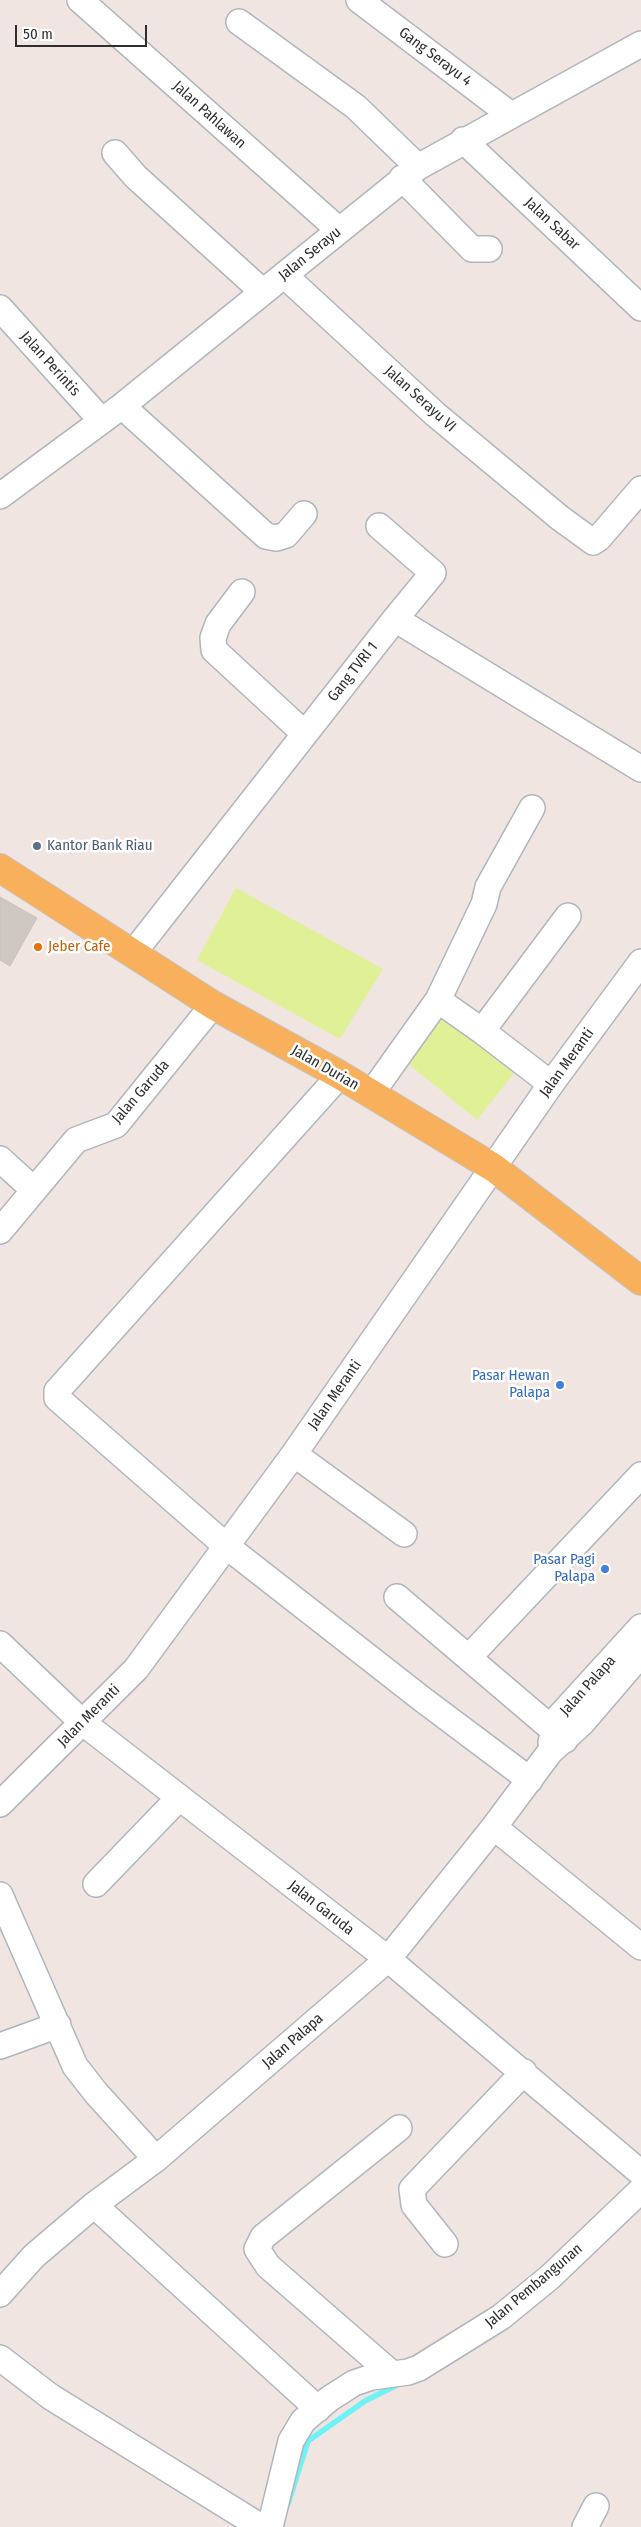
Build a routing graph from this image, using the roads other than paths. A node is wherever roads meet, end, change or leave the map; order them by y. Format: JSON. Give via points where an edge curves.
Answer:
{"nodes":[{"id":1,"x":80,"y":0,"type":"edge"},
{"id":2,"x":359,"y":0,"type":"edge"},
{"id":3,"x":239,"y":22,"type":"dead end"},
{"id":4,"x":640,"y":47,"type":"edge"},
{"id":5,"x":511,"y":114,"type":"junction"},
{"id":6,"x":463,"y":140,"type":"junction"},
{"id":7,"x":115,"y":154,"type":"dead end"},
{"id":8,"x":410,"y":172,"type":"junction"},
{"id":9,"x":339,"y":230,"type":"junction"},
{"id":10,"x":489,"y":249,"type":"dead end"},
{"id":11,"x":284,"y":275,"type":"junction"},
{"id":12,"x":263,"y":292,"type":"junction"},
{"id":13,"x":0,"y":308,"type":"edge"},
{"id":14,"x":641,"y":308,"type":"edge"},
{"id":15,"x":122,"y":406,"type":"junction"},
{"id":16,"x":101,"y":420,"type":"junction"},
{"id":17,"x":641,"y":489,"type":"edge"},
{"id":18,"x":0,"y":496,"type":"edge"},
{"id":19,"x":304,"y":514,"type":"dead end"},
{"id":20,"x":379,"y":526,"type":"dead end"},
{"id":21,"x":242,"y":592,"type":"dead end"},
{"id":22,"x":395,"y":619,"type":"junction"},
{"id":23,"x":305,"y":734,"type":"junction"},
{"id":24,"x":641,"y":769,"type":"edge"},
{"id":25,"x":532,"y":808,"type":"dead end"},
{"id":26,"x":0,"y":868,"type":"edge"},
{"id":27,"x":568,"y":916,"type":"dead end"},
{"id":28,"x":134,"y":952,"type":"junction"},
{"id":29,"x":641,"y":962,"type":"edge"},
{"id":30,"x":438,"y":1000,"type":"junction"},
{"id":31,"x":213,"y":1005,"type":"junction"},
{"id":32,"x":482,"y":1030,"type":"junction"},
{"id":33,"x":340,"y":1075,"type":"junction"},
{"id":34,"x":550,"y":1084,"type":"junction"},
{"id":35,"x":371,"y":1094,"type":"junction"},
{"id":36,"x":0,"y":1159,"type":"edge"},
{"id":37,"x":494,"y":1168,"type":"junction"},
{"id":38,"x":34,"y":1190,"type":"junction"},
{"id":39,"x":0,"y":1231,"type":"edge"},
{"id":40,"x":641,"y":1281,"type":"edge"},
{"id":41,"x":294,"y":1454,"type":"junction"},
{"id":42,"x":641,"y":1475,"type":"edge"},
{"id":43,"x":404,"y":1534,"type":"dead end"},
{"id":44,"x":225,"y":1545,"type":"junction"},
{"id":45,"x":397,"y":1597,"type":"dead end"},
{"id":46,"x":640,"y":1636,"type":"edge"},
{"id":47,"x":0,"y":1644,"type":"edge"},
{"id":48,"x":469,"y":1657,"type":"junction"},
{"id":49,"x":82,"y":1722,"type":"junction"},
{"id":50,"x":556,"y":1740,"type":"junction"},
{"id":51,"x":530,"y":1780,"type":"junction"},
{"id":52,"x":179,"y":1798,"type":"junction"},
{"id":53,"x":0,"y":1804,"type":"edge"},
{"id":54,"x":494,"y":1827,"type":"junction"},
{"id":55,"x":96,"y":1884,"type":"dead end"},
{"id":56,"x":0,"y":1895,"type":"edge"},
{"id":57,"x":641,"y":1947,"type":"edge"},
{"id":58,"x":388,"y":1959,"type":"junction"},
{"id":59,"x":58,"y":2025,"type":"junction"},
{"id":60,"x":0,"y":2046,"type":"edge"},
{"id":61,"x":524,"y":2072,"type":"junction"},
{"id":62,"x":399,"y":2128,"type":"dead end"},
{"id":63,"x":156,"y":2159,"type":"junction"},
{"id":64,"x":641,"y":2173,"type":"edge"},
{"id":65,"x":641,"y":2190,"type":"edge"},
{"id":66,"x":94,"y":2205,"type":"junction"},
{"id":67,"x":444,"y":2244,"type":"dead end"},
{"id":68,"x":0,"y":2294,"type":"edge"},
{"id":69,"x":0,"y":2358,"type":"edge"},
{"id":70,"x":391,"y":2374,"type":"junction"},
{"id":71,"x":318,"y":2408,"type":"junction"},
{"id":72,"x":261,"y":2527,"type":"edge"},
{"id":73,"x":270,"y":2527,"type":"edge"}],
"edges":[{"from":1,"to":9,"type":"street","name":"Jalan Pahlawan"},
{"from":2,"to":5,"type":"street","name":"Gang Serayu 4"},
{"from":3,"to":8,"type":"street","via":[[356,108]]},
{"from":4,"to":5,"type":"street","name":"Jalan Serayu"},
{"from":5,"to":6,"type":"street","name":"Jalan Serayu"},
{"from":6,"to":8,"type":"street","name":"Jalan Serayu"},
{"from":6,"to":14,"type":"street","name":"Jalan Sabar"},
{"from":7,"to":12,"type":"street","via":[[136,177]]},
{"from":8,"to":9,"type":"street","name":"Jalan Serayu"},
{"from":8,"to":10,"type":"street","via":[[472,249]]},
{"from":9,"to":11,"type":"street","name":"Jalan Serayu"},
{"from":11,"to":12,"type":"street","name":"Jalan Serayu"},
{"from":11,"to":17,"type":"street","name":"Jalan Serayu VI","via":[[435,414],[593,542]]},
{"from":12,"to":15,"type":"street","name":"Jalan Serayu"},
{"from":13,"to":16,"type":"street","name":"Jalan Perintis"},
{"from":15,"to":16,"type":"street","name":"Jalan Serayu"},
{"from":15,"to":19,"type":"street","via":[[266,536],[286,535]]},
{"from":16,"to":18,"type":"street","name":"Jalan Serayu"},
{"from":20,"to":22,"type":"street","name":"Gang TVRI 1","via":[[434,573]]},
{"from":21,"to":23,"type":"street","via":[[218,624],[213,638],[214,650]]},
{"from":22,"to":23,"type":"street","name":"Gang TVRI 1"},
{"from":22,"to":24,"type":"street"},
{"from":23,"to":28,"type":"street","name":"Gang TVRI 1"},
{"from":25,"to":30,"type":"street","via":[[488,886],[484,904]]},
{"from":26,"to":28,"type":"main road","name":"Jalan Durian"},
{"from":27,"to":32,"type":"street"},
{"from":28,"to":31,"type":"main road","name":"Jalan Durian"},
{"from":29,"to":34,"type":"street","name":"Jalan Meranti"},
{"from":30,"to":32,"type":"street"},
{"from":30,"to":35,"type":"street"},
{"from":31,"to":33,"type":"main road","name":"Jalan Durian"},
{"from":31,"to":38,"type":"street","name":"Jalan Garuda","via":[[116,1125],[76,1140]]},
{"from":32,"to":34,"type":"street"},
{"from":33,"to":35,"type":"main road","name":"Jalan Durian"},
{"from":33,"to":44,"type":"street","via":[[57,1391],[57,1398],[64,1405]]},
{"from":34,"to":37,"type":"street","name":"Jalan Meranti"},
{"from":35,"to":37,"type":"main road","name":"Jalan Durian"},
{"from":36,"to":38,"type":"street"},
{"from":37,"to":40,"type":"main road","name":"Jalan Durian"},
{"from":37,"to":41,"type":"street","name":"Jalan Meranti"},
{"from":38,"to":39,"type":"street","name":"Jalan Garuda"},
{"from":41,"to":43,"type":"street"},
{"from":41,"to":44,"type":"street","name":"Jalan Meranti"},
{"from":42,"to":48,"type":"street"},
{"from":44,"to":49,"type":"street","name":"Jalan Meranti","via":[[136,1669]]},
{"from":44,"to":51,"type":"street"},
{"from":45,"to":48,"type":"street"},
{"from":46,"to":50,"type":"street","name":"Jalan Palapa"},
{"from":47,"to":49,"type":"street","name":"Jalan Garuda"},
{"from":48,"to":50,"type":"street"},
{"from":49,"to":52,"type":"street","name":"Jalan Garuda"},
{"from":49,"to":53,"type":"street","name":"Jalan Meranti"},
{"from":50,"to":51,"type":"street","name":"Jalan Palapa"},
{"from":51,"to":54,"type":"street","name":"Jalan Palapa"},
{"from":52,"to":55,"type":"street"},
{"from":52,"to":58,"type":"street","name":"Jalan Garuda"},
{"from":54,"to":57,"type":"street"},
{"from":54,"to":58,"type":"street","name":"Jalan Palapa"},
{"from":56,"to":59,"type":"street"},
{"from":58,"to":61,"type":"street","name":"Jalan Garuda"},
{"from":58,"to":63,"type":"street","name":"Jalan Palapa"},
{"from":59,"to":60,"type":"street"},
{"from":59,"to":63,"type":"street","via":[[75,2066]]},
{"from":61,"to":64,"type":"street","name":"Jalan Garuda"},
{"from":61,"to":67,"type":"street","via":[[412,2189],[414,2205]]},
{"from":62,"to":70,"type":"street","via":[[263,2237],[258,2249],[268,2266]]},
{"from":63,"to":66,"type":"street","name":"Jalan Palapa"},
{"from":65,"to":70,"type":"street","name":"Jalan Pembangunan","via":[[550,2277],[501,2317],[433,2361],[408,2372]]},
{"from":66,"to":68,"type":"street","name":"Jalan Palapa","via":[[34,2256]]},
{"from":66,"to":71,"type":"street"},
{"from":69,"to":72,"type":"street","via":[[51,2397]]},
{"from":70,"to":71,"type":"street","name":"Jalan Pembangunan","via":[[354,2383]]},
{"from":71,"to":73,"type":"street","name":"Jalan Pembangunan","via":[[303,2421],[291,2440]]}]}
